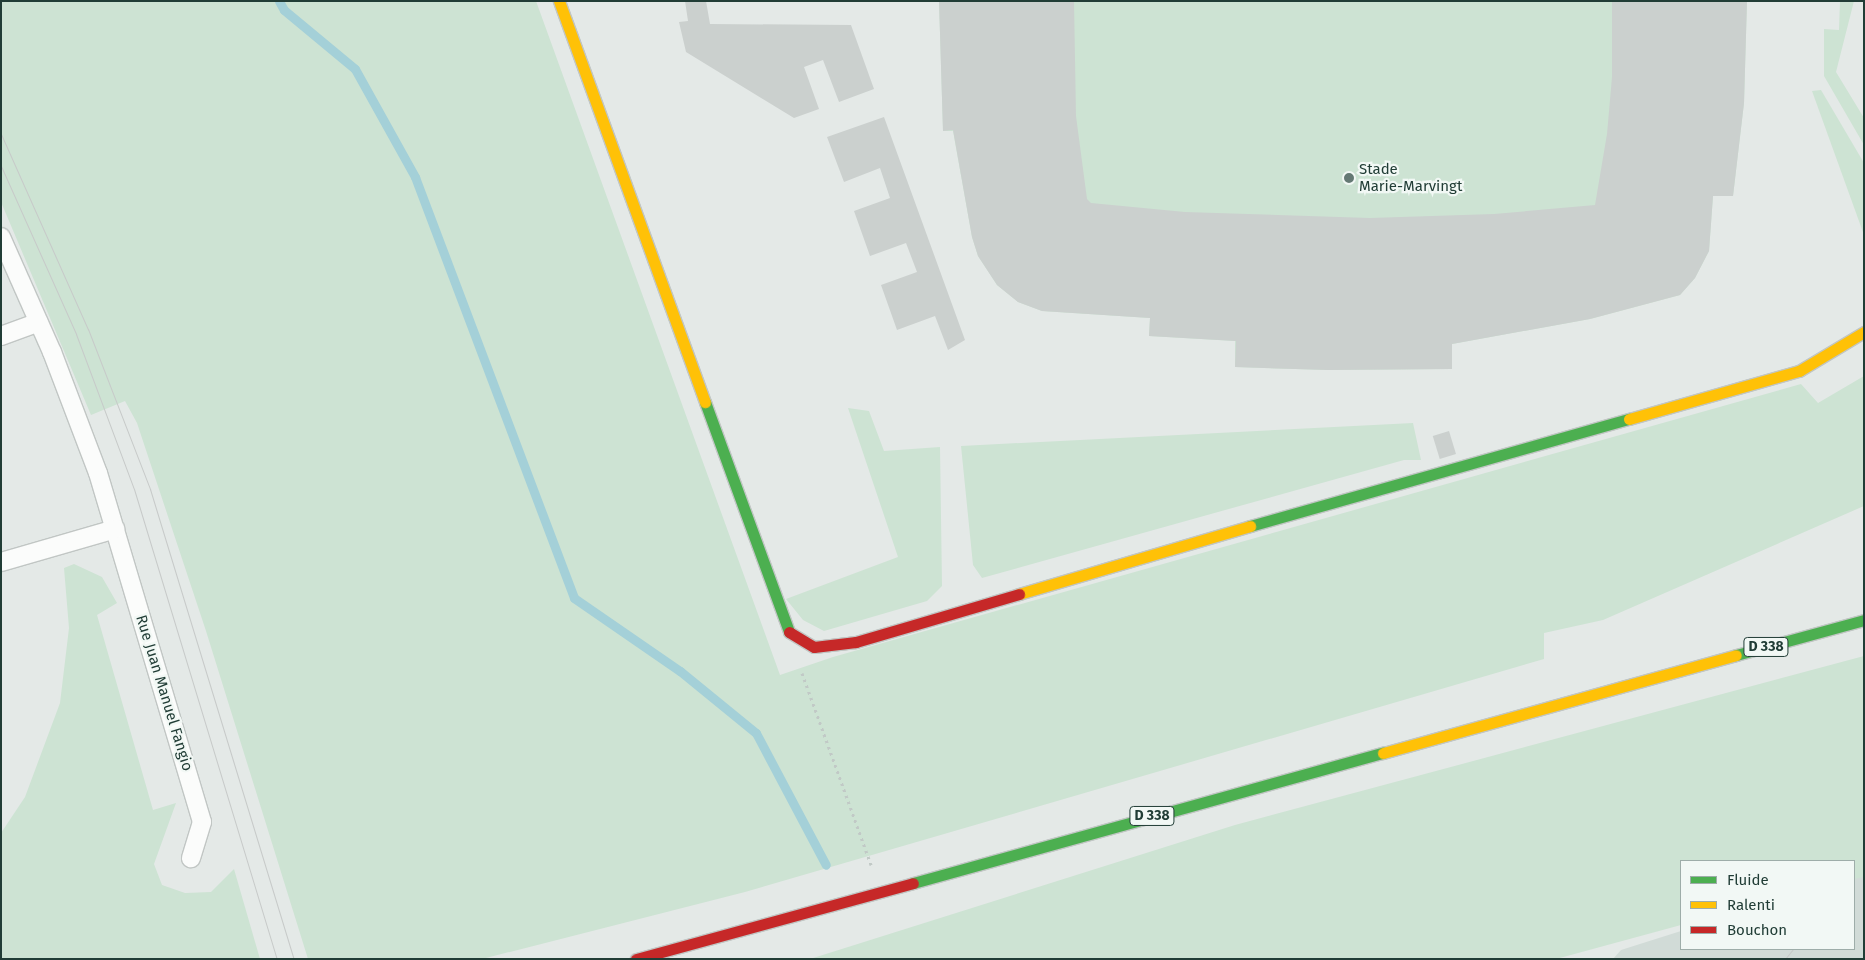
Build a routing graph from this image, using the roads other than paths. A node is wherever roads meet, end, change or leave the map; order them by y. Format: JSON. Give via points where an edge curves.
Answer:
{"nodes":[{"id":1,"x":559,"y":1,"type":"edge"},
{"id":2,"x":1,"y":237,"type":"edge"},
{"id":3,"x":39,"y":322,"type":"junction"},
{"id":4,"x":1864,"y":332,"type":"edge"},
{"id":5,"x":1,"y":336,"type":"edge"},
{"id":6,"x":115,"y":529,"type":"junction"},
{"id":7,"x":1,"y":562,"type":"edge"},
{"id":8,"x":1864,"y":620,"type":"edge"},
{"id":9,"x":191,"y":858,"type":"dead end"},
{"id":10,"x":636,"y":959,"type":"edge"}],
"edges":[{"from":1,"to":4,"type":"street","via":[[788,632],[814,647],[856,642],[1165,550],[1799,371]]},
{"from":2,"to":3,"type":"lane","name":"Rue Juan Manuel Fangio"},
{"from":3,"to":5,"type":"lane"},
{"from":3,"to":6,"type":"lane","name":"Rue Juan Manuel Fangio","via":[[98,473]]},
{"from":6,"to":7,"type":"lane"},
{"from":6,"to":9,"type":"lane","name":"Rue Juan Manuel Fangio","via":[[202,822]]},
{"from":8,"to":10,"type":"street","number":"D 338"}]}
